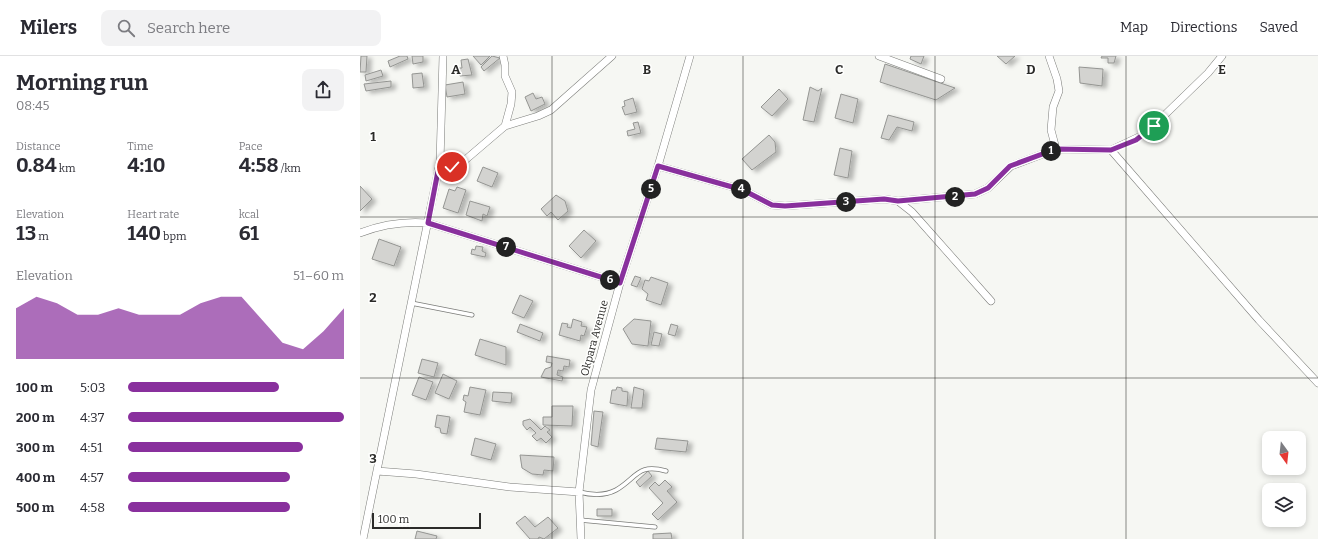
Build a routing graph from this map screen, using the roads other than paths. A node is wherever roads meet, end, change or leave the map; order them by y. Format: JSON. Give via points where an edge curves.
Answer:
{"nodes":[{"id":1,"x":444,"y":56,"type":"edge"},
{"id":2,"x":503,"y":56,"type":"edge"},
{"id":3,"x":612,"y":56,"type":"edge"},
{"id":4,"x":690,"y":56,"type":"edge"},
{"id":5,"x":879,"y":56,"type":"edge"},
{"id":6,"x":1049,"y":56,"type":"edge"},
{"id":7,"x":1222,"y":56,"type":"edge"},
{"id":8,"x":941,"y":79,"type":"dead end"},
{"id":9,"x":505,"y":126,"type":"junction"},
{"id":10,"x":1056,"y":149,"type":"junction"},
{"id":11,"x":1111,"y":150,"type":"junction"},
{"id":12,"x":658,"y":166,"type":"junction"},
{"id":13,"x":438,"y":171,"type":"junction"},
{"id":14,"x":898,"y":201,"type":"junction"},
{"id":15,"x":428,"y":223,"type":"junction"},
{"id":16,"x":360,"y":233,"type":"edge"},
{"id":17,"x":620,"y":283,"type":"junction"},
{"id":18,"x":991,"y":301,"type":"dead end"},
{"id":19,"x":412,"y":303,"type":"junction"},
{"id":20,"x":472,"y":315,"type":"dead end"},
{"id":21,"x":1318,"y":383,"type":"edge"},
{"id":22,"x":377,"y":471,"type":"junction"},
{"id":23,"x":666,"y":471,"type":"dead end"},
{"id":24,"x":579,"y":492,"type":"junction"},
{"id":25,"x":580,"y":520,"type":"junction"},
{"id":26,"x":655,"y":527,"type":"dead end"},
{"id":27,"x":363,"y":539,"type":"edge"},
{"id":28,"x":581,"y":539,"type":"edge"}],
"edges":[{"from":1,"to":13,"type":"street"},
{"from":2,"to":9,"type":"street","via":[[505,76],[512,92]]},
{"from":3,"to":9,"type":"street","via":[[551,110]]},
{"from":4,"to":12,"type":"street","name":"Okpara Avenue"},
{"from":5,"to":8,"type":"street"},
{"from":6,"to":10,"type":"street","via":[[1059,91],[1053,106],[1051,130]]},
{"from":7,"to":11,"type":"street","via":[[1145,134]]},
{"from":9,"to":13,"type":"street","via":[[464,161]]},
{"from":10,"to":11,"type":"street"},
{"from":10,"to":14,"type":"street","via":[[1010,166],[988,188],[975,194]]},
{"from":11,"to":21,"type":"street","via":[[1259,320]]},
{"from":12,"to":14,"type":"street","via":[[743,190],[772,205],[884,199]]},
{"from":12,"to":17,"type":"street","name":"Okpara Avenue"},
{"from":13,"to":15,"type":"street"},
{"from":14,"to":18,"type":"street","via":[[912,212]]},
{"from":15,"to":16,"type":"street","via":[[396,223]]},
{"from":15,"to":17,"type":"street"},
{"from":15,"to":19,"type":"street"},
{"from":17,"to":24,"type":"street","name":"Okpara Avenue","via":[[591,390]]},
{"from":19,"to":20,"type":"lane"},
{"from":19,"to":22,"type":"street"},
{"from":22,"to":24,"type":"street","via":[[510,487]]},
{"from":22,"to":27,"type":"street"},
{"from":23,"to":24,"type":"lane","via":[[652,468],[638,472],[616,490],[607,493],[592,495]]},
{"from":24,"to":25,"type":"street","name":"Okpara Avenue"},
{"from":25,"to":26,"type":"lane"},
{"from":25,"to":28,"type":"street","name":"Okpara Avenue"}]}
